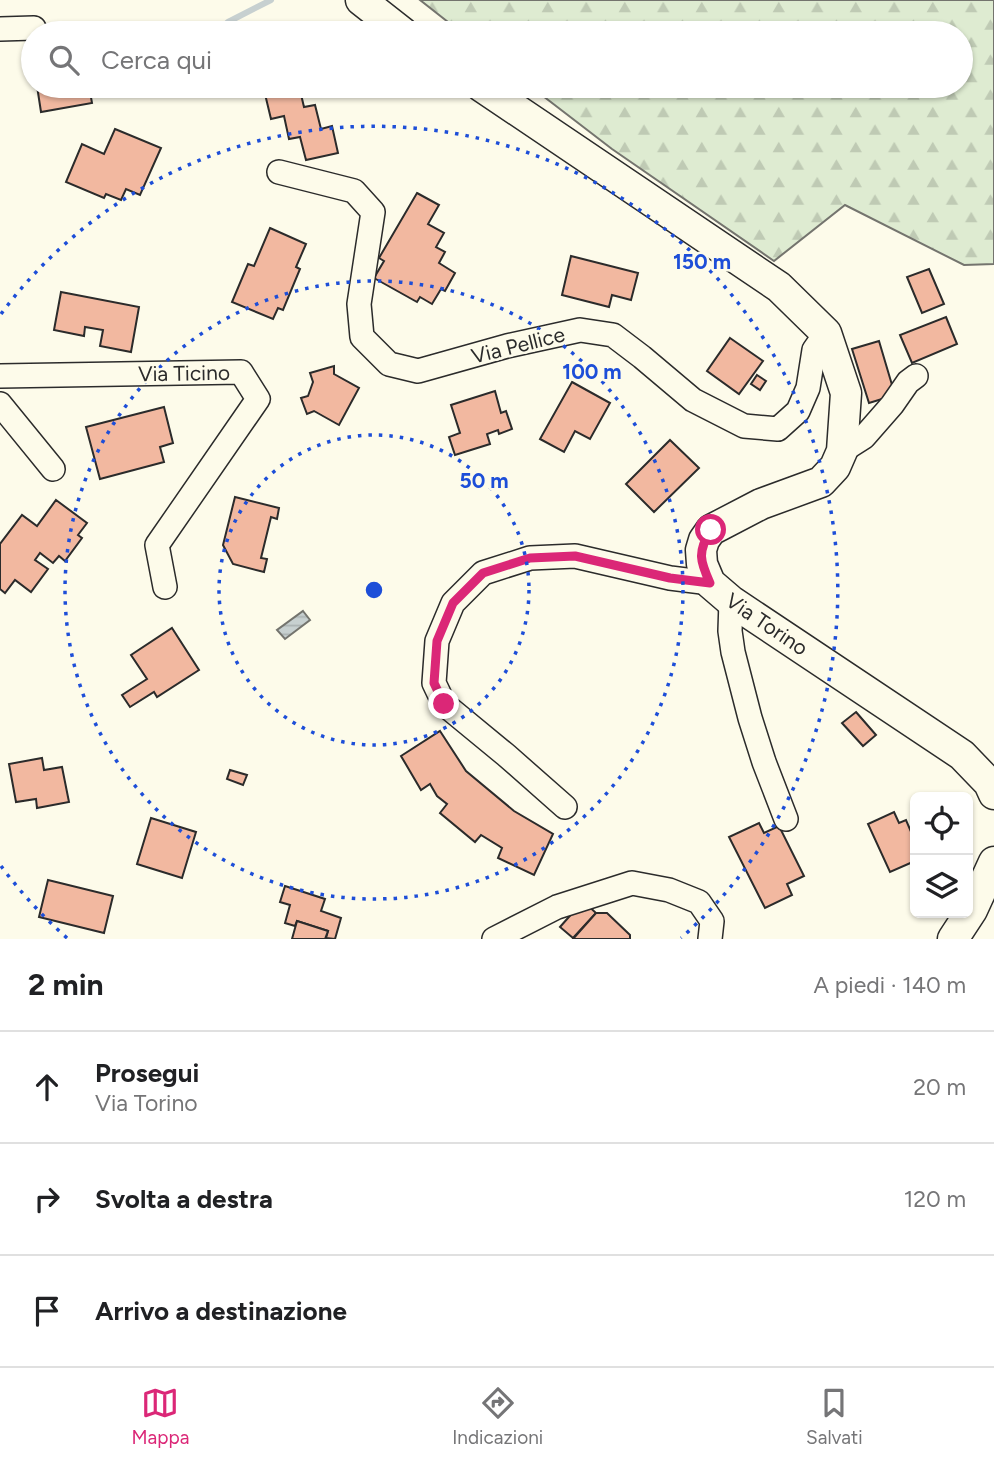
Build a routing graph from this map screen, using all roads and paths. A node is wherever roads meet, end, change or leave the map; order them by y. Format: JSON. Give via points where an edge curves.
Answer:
{"nodes":[{"id":1,"x":361,"y":0,"type":"edge"},
{"id":2,"x":386,"y":21,"type":"edge"},
{"id":3,"x":21,"y":28,"type":"edge"},
{"id":4,"x":0,"y":29,"type":"edge"},
{"id":5,"x":499,"y":98,"type":"edge"},
{"id":6,"x":279,"y":172,"type":"dead end"},
{"id":7,"x":825,"y":333,"type":"junction"},
{"id":8,"x":0,"y":376,"type":"edge"},
{"id":9,"x":916,"y":376,"type":"dead end"},
{"id":10,"x":0,"y":404,"type":"edge"},
{"id":11,"x":842,"y":451,"type":"junction"},
{"id":12,"x":53,"y":469,"type":"dead end"},
{"id":13,"x":165,"y":587,"type":"dead end"},
{"id":14,"x":720,"y":592,"type":"junction"},
{"id":15,"x":994,"y":794,"type":"edge"},
{"id":16,"x":565,"y":807,"type":"dead end"},
{"id":17,"x":786,"y":819,"type":"dead end"},
{"id":18,"x":994,"y":862,"type":"edge"},
{"id":19,"x":494,"y":939,"type":"edge"},
{"id":20,"x":710,"y":939,"type":"edge"},
{"id":21,"x":953,"y":939,"type":"edge"}],
"edges":[{"from":1,"to":2,"type":"main road"},
{"from":3,"to":4,"type":"street"},
{"from":5,"to":7,"type":"main road","name":"Via Torino","via":[[779,287]]},
{"from":6,"to":7,"type":"street","name":"Via Pellice","via":[[354,191],[373,212],[359,304],[362,337],[388,364],[418,371],[580,330],[613,335],[693,400],[744,426],[778,429],[797,411],[808,388],[814,350]]},
{"from":7,"to":11,"type":"main road","name":"Via Torino","via":[[846,393]]},
{"from":8,"to":13,"type":"street","name":"Via Ticino","via":[[241,372],[258,399],[157,545]]},
{"from":9,"to":11,"type":"street","name":"Via Torino","via":[[864,437]]},
{"from":10,"to":12,"type":"street"},
{"from":11,"to":14,"type":"main road","name":"Via Torino","via":[[821,482],[761,504],[711,530],[701,550],[702,564]]},
{"from":14,"to":15,"type":"main road","name":"Via Torino","via":[[962,755]]},
{"from":14,"to":16,"type":"street","via":[[575,556],[530,558],[483,573],[453,603],[437,641],[434,683],[444,704]]},
{"from":14,"to":17,"type":"street","via":[[746,705]]},
{"from":18,"to":21,"type":"main road","via":[[972,911]]},
{"from":19,"to":20,"type":"street","via":[[557,907],[632,883],[699,902],[712,921]]}]}
